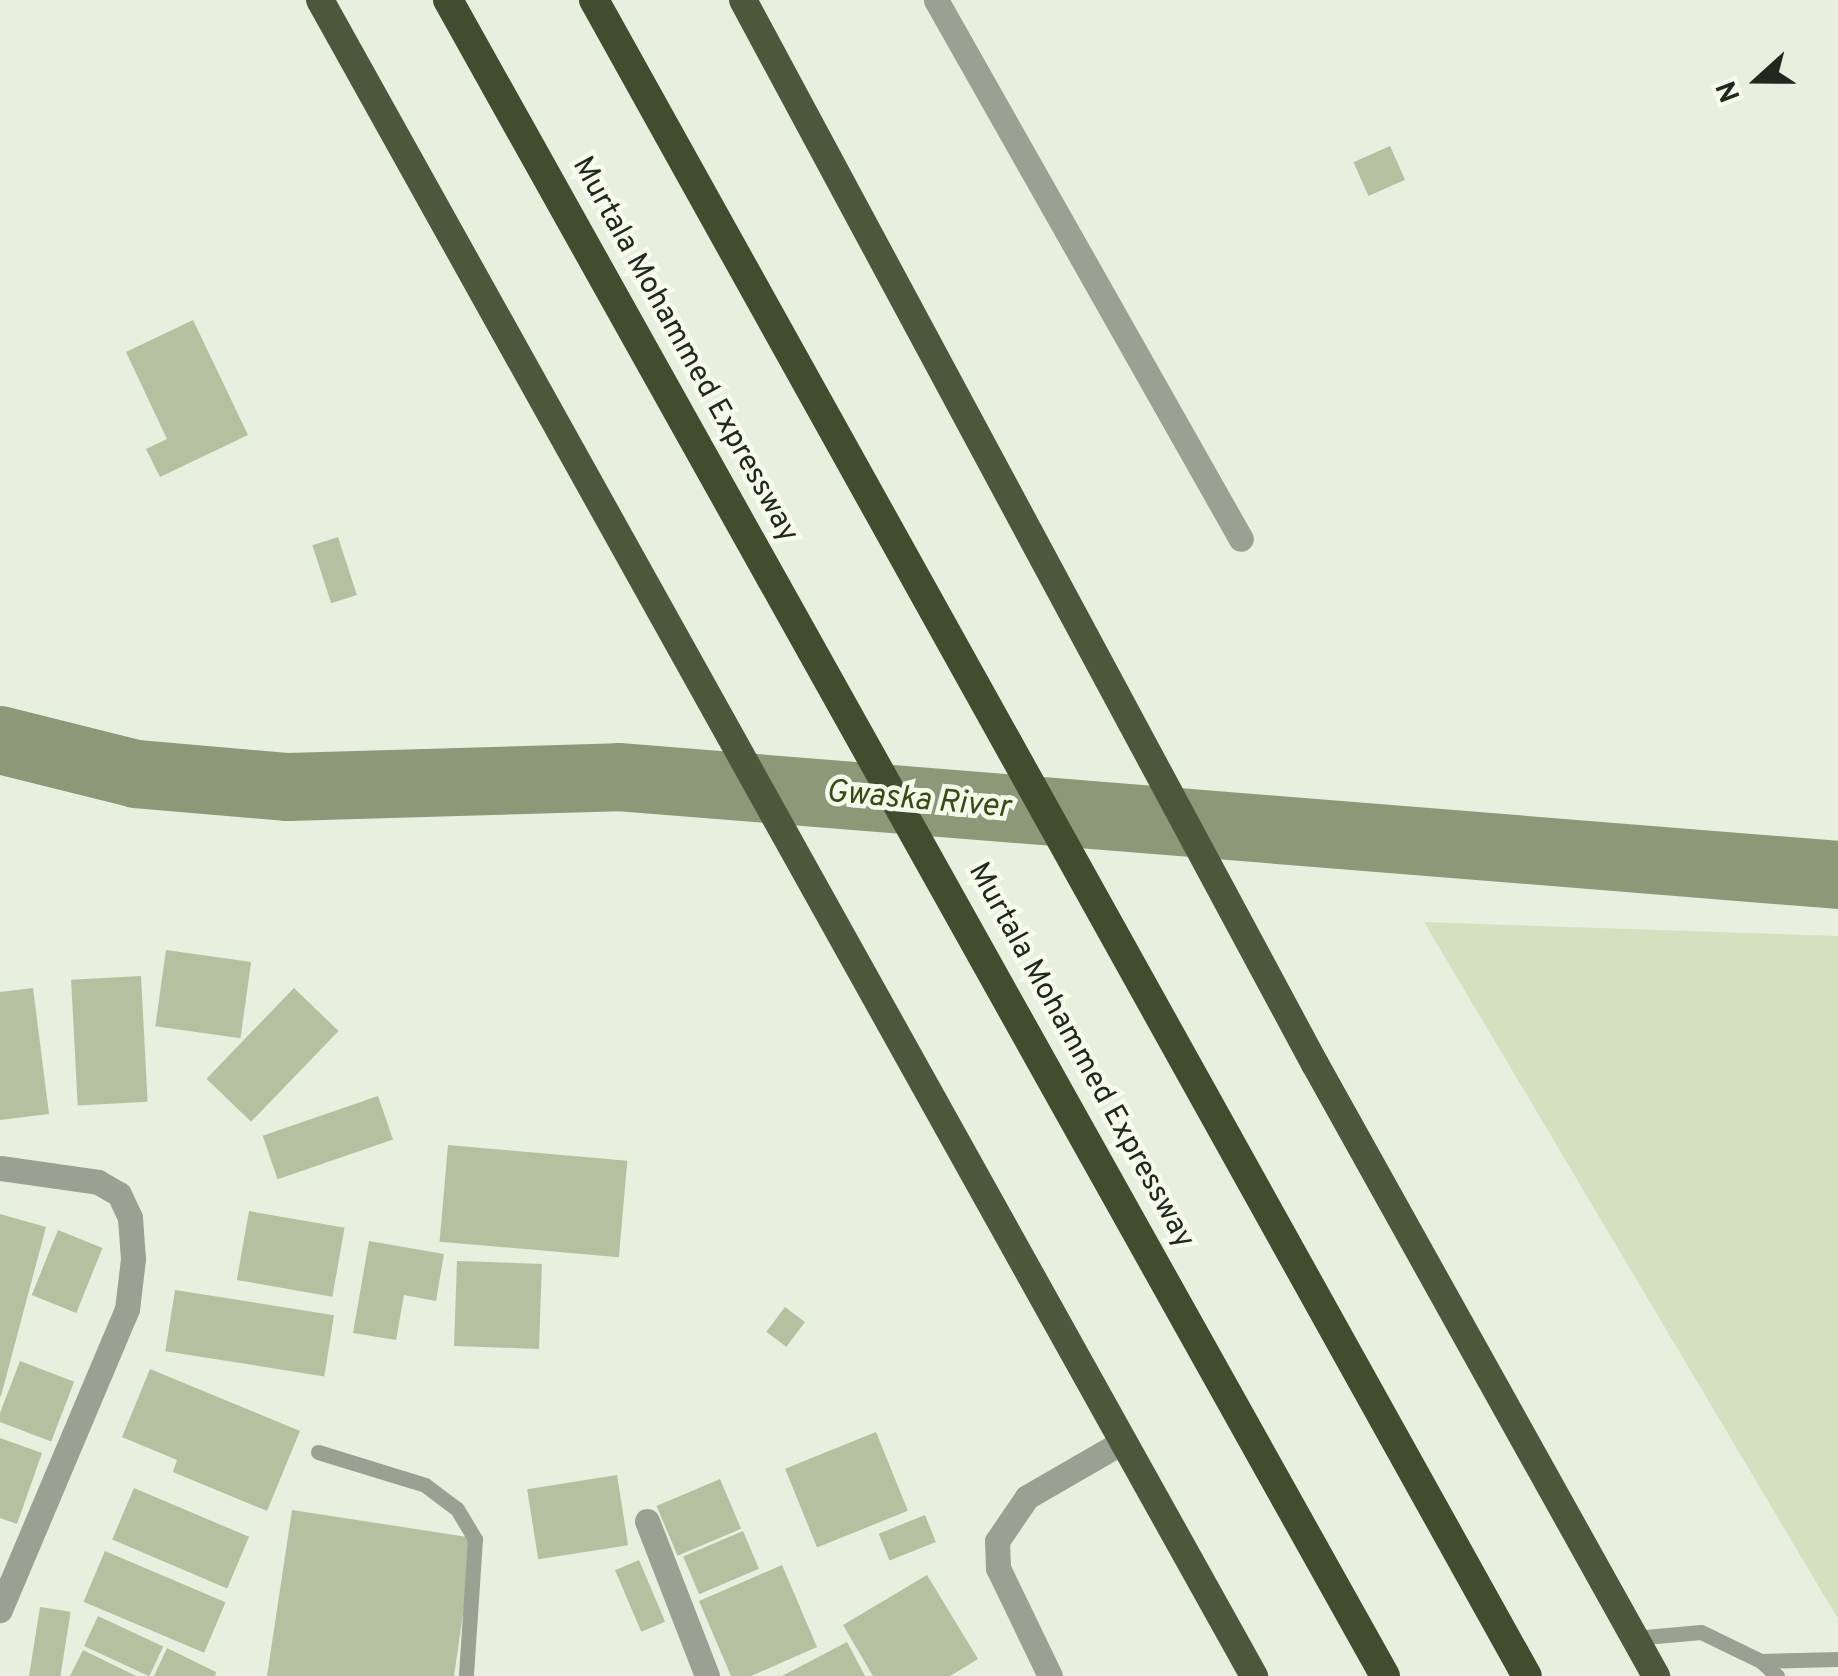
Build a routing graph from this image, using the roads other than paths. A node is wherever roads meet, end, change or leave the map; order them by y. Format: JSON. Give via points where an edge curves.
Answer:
{"nodes":[{"id":1,"x":320,"y":0,"type":"edge"},
{"id":2,"x":448,"y":0,"type":"edge"},
{"id":3,"x":594,"y":0,"type":"edge"},
{"id":4,"x":743,"y":0,"type":"edge"},
{"id":5,"x":936,"y":0,"type":"edge"},
{"id":6,"x":1241,"y":539,"type":"dead end"},
{"id":7,"x":0,"y":1168,"type":"edge"},
{"id":8,"x":1124,"y":1441,"type":"junction"},
{"id":9,"x":318,"y":1452,"type":"dead end"},
{"id":10,"x":647,"y":1521,"type":"dead end"},
{"id":11,"x":0,"y":1610,"type":"edge"},
{"id":12,"x":1634,"y":1638,"type":"junction"},
{"id":13,"x":1838,"y":1659,"type":"edge"},
{"id":14,"x":1761,"y":1661,"type":"junction"},
{"id":15,"x":466,"y":1676,"type":"edge"},
{"id":16,"x":707,"y":1676,"type":"edge"},
{"id":17,"x":1050,"y":1676,"type":"edge"},
{"id":18,"x":1254,"y":1676,"type":"edge"},
{"id":19,"x":1385,"y":1676,"type":"edge"},
{"id":20,"x":1527,"y":1676,"type":"edge"},
{"id":21,"x":1656,"y":1676,"type":"edge"},
{"id":22,"x":1777,"y":1676,"type":"edge"}],
"edges":[{"from":1,"to":8,"type":"highway"},
{"from":2,"to":19,"type":"highway","name":"Murtala Mohammed Expressway"},
{"from":3,"to":20,"type":"highway"},
{"from":4,"to":12,"type":"highway","via":[[1315,1064]]},
{"from":5,"to":6,"type":"street"},
{"from":7,"to":11,"type":"street","via":[[98,1182],[119,1194],[130,1218],[134,1259],[128,1309]]},
{"from":8,"to":17,"type":"street","via":[[1027,1497],[997,1541],[998,1568]]},
{"from":8,"to":18,"type":"highway"},
{"from":9,"to":15,"type":"lane","via":[[426,1484],[457,1509],[475,1539]]},
{"from":10,"to":16,"type":"street"},
{"from":12,"to":14,"type":"lane","via":[[1701,1632]]},
{"from":12,"to":21,"type":"highway"},
{"from":13,"to":14,"type":"lane"},
{"from":14,"to":22,"type":"lane"}]}
